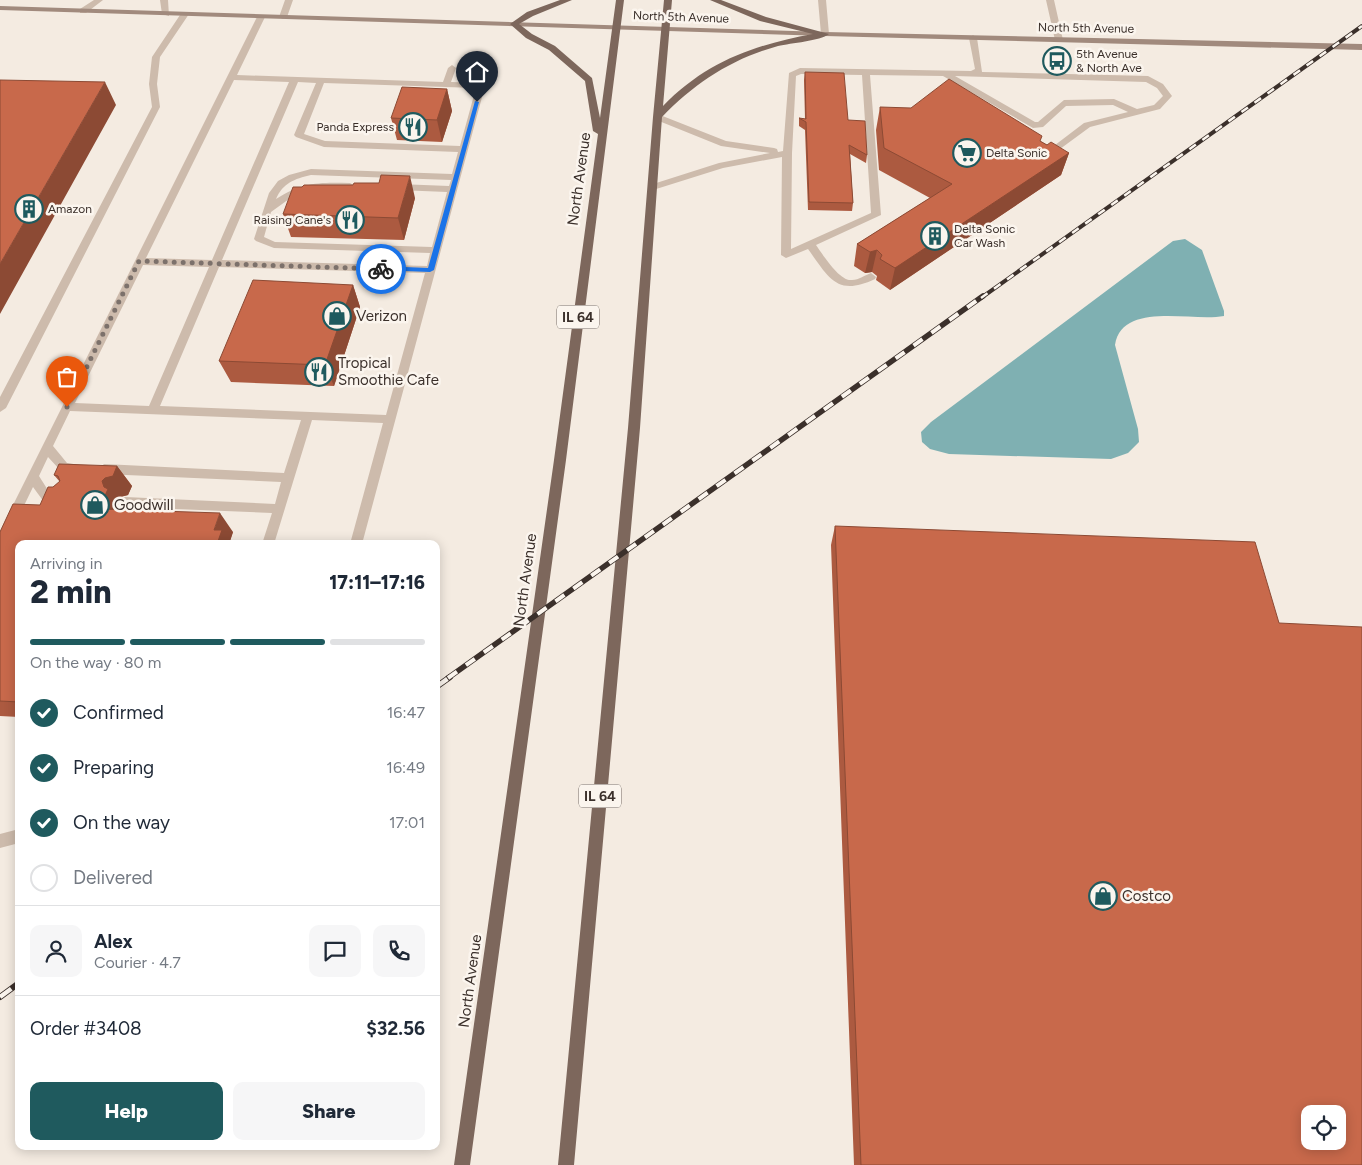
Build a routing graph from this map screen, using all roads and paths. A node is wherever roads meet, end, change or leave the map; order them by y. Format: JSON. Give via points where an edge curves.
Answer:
{"nodes":[{"id":1,"x":99,"y":0,"type":"edge"},
{"id":2,"x":164,"y":0,"type":"edge"},
{"id":3,"x":289,"y":0,"type":"edge"},
{"id":4,"x":568,"y":0,"type":"edge"},
{"id":5,"x":620,"y":0,"type":"edge"},
{"id":6,"x":668,"y":0,"type":"edge"},
{"id":7,"x":714,"y":0,"type":"edge"},
{"id":8,"x":822,"y":0,"type":"edge"},
{"id":9,"x":1050,"y":0,"type":"edge"},
{"id":10,"x":0,"y":8,"type":"edge"},
{"id":11,"x":83,"y":11,"type":"junction"},
{"id":12,"x":166,"y":14,"type":"junction"},
{"id":13,"x":185,"y":14,"type":"junction"},
{"id":14,"x":260,"y":16,"type":"junction"},
{"id":15,"x":283,"y":17,"type":"junction"},
{"id":16,"x":514,"y":24,"type":"junction"},
{"id":17,"x":617,"y":27,"type":"junction"},
{"id":18,"x":665,"y":28,"type":"junction"},
{"id":19,"x":825,"y":34,"type":"junction"},
{"id":20,"x":973,"y":38,"type":"junction"},
{"id":21,"x":1059,"y":40,"type":"junction"},
{"id":22,"x":1362,"y":47,"type":"edge"},
{"id":23,"x":452,"y":68,"type":"dead end"},
{"id":24,"x":866,"y":72,"type":"junction"},
{"id":25,"x":944,"y":74,"type":"junction"},
{"id":26,"x":973,"y":74,"type":"junction"},
{"id":27,"x":230,"y":77,"type":"junction"},
{"id":28,"x":295,"y":79,"type":"junction"},
{"id":29,"x":321,"y":80,"type":"junction"},
{"id":30,"x":446,"y":85,"type":"junction"},
{"id":31,"x":1138,"y":113,"type":"junction"},
{"id":32,"x":656,"y":118,"type":"junction"},
{"id":33,"x":601,"y":146,"type":"junction"},
{"id":34,"x":463,"y":149,"type":"junction"},
{"id":35,"x":787,"y":153,"type":"junction"},
{"id":36,"x":1039,"y":162,"type":"edge"},
{"id":37,"x":456,"y":177,"type":"junction"},
{"id":38,"x":365,"y":186,"type":"edge"},
{"id":39,"x":384,"y":187,"type":"edge"},
{"id":40,"x":653,"y":187,"type":"junction"},
{"id":41,"x":452,"y":189,"type":"junction"},
{"id":42,"x":267,"y":210,"type":"junction"},
{"id":43,"x":810,"y":244,"type":"junction"},
{"id":44,"x":436,"y":250,"type":"junction"},
{"id":45,"x":139,"y":261,"type":"junction"},
{"id":46,"x":216,"y":263,"type":"junction"},
{"id":47,"x":430,"y":270,"type":"junction"},
{"id":48,"x":871,"y":277,"type":"edge"},
{"id":49,"x":67,"y":407,"type":"junction"},
{"id":50,"x":0,"y":408,"type":"edge"},
{"id":51,"x":153,"y":409,"type":"junction"},
{"id":52,"x":308,"y":416,"type":"junction"},
{"id":53,"x":390,"y":418,"type":"junction"},
{"id":54,"x":47,"y":447,"type":"junction"},
{"id":55,"x":33,"y":477,"type":"junction"},
{"id":56,"x":288,"y":478,"type":"junction"},
{"id":57,"x":69,"y":500,"type":"edge"},
{"id":58,"x":125,"y":502,"type":"dead end"},
{"id":59,"x":279,"y":509,"type":"junction"},
{"id":60,"x":269,"y":540,"type":"edge"},
{"id":61,"x":357,"y":540,"type":"edge"},
{"id":62,"x":0,"y":544,"type":"edge"},
{"id":63,"x":15,"y":837,"type":"edge"},
{"id":64,"x":0,"y":841,"type":"edge"},
{"id":65,"x":462,"y":1165,"type":"edge"},
{"id":66,"x":566,"y":1165,"type":"edge"}],
"edges":[{"from":1,"to":11,"type":"lane"},
{"from":2,"to":12,"type":"lane"},
{"from":3,"to":15,"type":"lane"},
{"from":4,"to":16,"type":"main road","via":[[530,14]]},
{"from":5,"to":17,"type":"main road","name":"North Avenue","number":"IL 64"},
{"from":6,"to":18,"type":"main road","number":"IL 64"},
{"from":7,"to":19,"type":"main road","via":[[764,19]]},
{"from":8,"to":19,"type":"lane"},
{"from":9,"to":21,"type":"lane"},
{"from":10,"to":11,"type":"street","name":"North 5th Avenue"},
{"from":11,"to":12,"type":"street","name":"North 5th Avenue"},
{"from":12,"to":13,"type":"street","name":"North 5th Avenue"},
{"from":13,"to":14,"type":"street","name":"North 5th Avenue"},
{"from":13,"to":50,"type":"lane","via":[[156,57],[153,84],[156,107]]},
{"from":14,"to":15,"type":"street","name":"North 5th Avenue"},
{"from":14,"to":27,"type":"lane"},
{"from":15,"to":16,"type":"street","name":"North 5th Avenue"},
{"from":16,"to":17,"type":"street","name":"North 5th Avenue"},
{"from":16,"to":33,"type":"main road","via":[[552,48],[589,80]]},
{"from":17,"to":18,"type":"street","name":"North 5th Avenue"},
{"from":17,"to":33,"type":"main road","name":"North Avenue","number":"IL 64"},
{"from":18,"to":19,"type":"street","name":"North 5th Avenue"},
{"from":18,"to":32,"type":"main road","number":"IL 64"},
{"from":19,"to":20,"type":"street","name":"North 5th Avenue"},
{"from":19,"to":32,"type":"main road","via":[[776,43],[719,65],[700,77]]},
{"from":20,"to":21,"type":"street","name":"North 5th Avenue"},
{"from":20,"to":26,"type":"lane","via":[[979,70]]},
{"from":21,"to":22,"type":"street","name":"North 5th Avenue"},
{"from":23,"to":30,"type":"lane"},
{"from":24,"to":25,"type":"lane"},
{"from":24,"to":35,"type":"lane","via":[[800,71],[792,75]]},
{"from":24,"to":43,"type":"lane","via":[[876,215]]},
{"from":25,"to":26,"type":"lane"},
{"from":25,"to":31,"type":"lane","via":[[1033,125],[1040,125],[1064,103],[1114,102]]},
{"from":26,"to":31,"type":"lane","via":[[1148,79],[1168,96],[1157,107]]},
{"from":27,"to":28,"type":"lane"},
{"from":27,"to":45,"type":"lane"},
{"from":28,"to":29,"type":"lane"},
{"from":28,"to":46,"type":"lane"},
{"from":29,"to":30,"type":"lane"},
{"from":29,"to":34,"type":"lane","via":[[299,135],[324,144]]},
{"from":30,"to":34,"type":"lane","via":[[481,86]]},
{"from":31,"to":36,"type":"lane","via":[[1087,125]]},
{"from":32,"to":35,"type":"lane","via":[[724,144]]},
{"from":32,"to":40,"type":"main road","number":"IL 64"},
{"from":33,"to":65,"type":"main road","name":"North Avenue","number":"IL 64"},
{"from":34,"to":37,"type":"lane"},
{"from":35,"to":40,"type":"lane","via":[[722,165]]},
{"from":35,"to":43,"type":"lane","via":[[786,255]]},
{"from":37,"to":41,"type":"lane"},
{"from":37,"to":42,"type":"lane","via":[[311,172],[291,176],[276,188]]},
{"from":38,"to":42,"type":"lane","via":[[316,185],[293,192]]},
{"from":39,"to":41,"type":"lane"},
{"from":40,"to":66,"type":"main road","number":"IL 64"},
{"from":41,"to":44,"type":"lane"},
{"from":42,"to":44,"type":"lane","via":[[259,239],[274,244]]},
{"from":43,"to":48,"type":"lane","via":[[835,276],[847,284]]},
{"from":44,"to":47,"type":"lane"},
{"from":45,"to":46,"type":"lane"},
{"from":45,"to":49,"type":"lane"},
{"from":46,"to":47,"type":"lane"},
{"from":46,"to":51,"type":"lane"},
{"from":47,"to":53,"type":"lane"},
{"from":49,"to":51,"type":"lane"},
{"from":49,"to":54,"type":"lane"},
{"from":51,"to":52,"type":"lane"},
{"from":52,"to":53,"type":"lane"},
{"from":52,"to":56,"type":"lane"},
{"from":53,"to":61,"type":"lane"},
{"from":54,"to":55,"type":"lane"},
{"from":54,"to":56,"type":"lane","via":[[64,467]]},
{"from":55,"to":57,"type":"lane","via":[[48,499]]},
{"from":55,"to":62,"type":"lane"},
{"from":56,"to":59,"type":"lane"},
{"from":58,"to":59,"type":"lane"},
{"from":59,"to":60,"type":"lane"},
{"from":63,"to":64,"type":"lane"}]}
